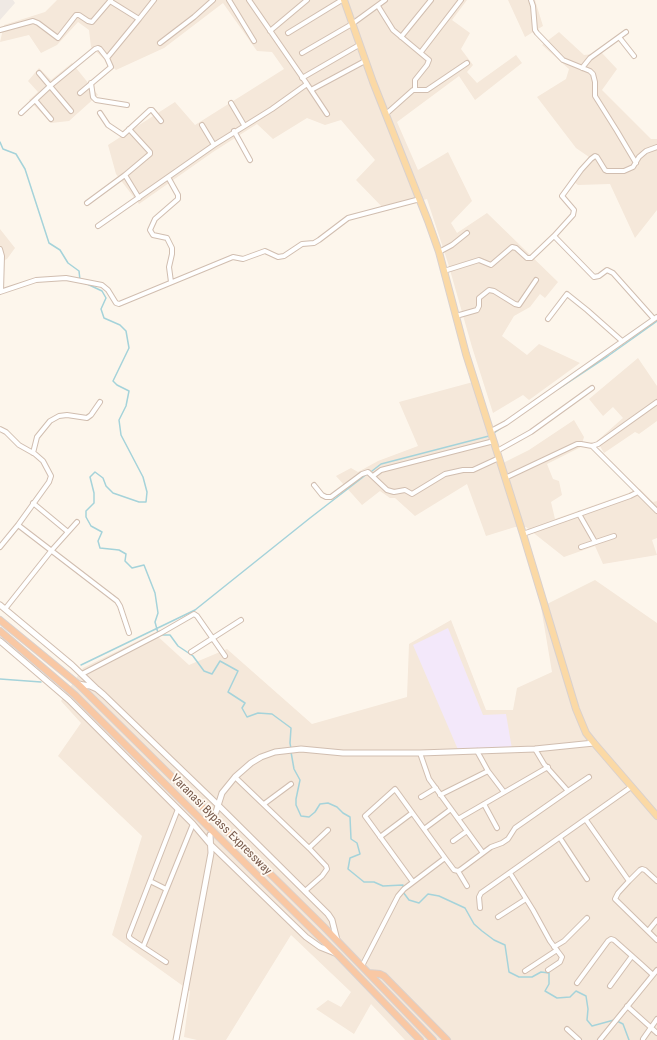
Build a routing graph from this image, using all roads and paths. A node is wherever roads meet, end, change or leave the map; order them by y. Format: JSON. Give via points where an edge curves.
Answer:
{"nodes":[{"id":1,"x":154,"y":0,"type":"edge"},
{"id":2,"x":213,"y":0,"type":"edge"},
{"id":3,"x":229,"y":0,"type":"edge"},
{"id":4,"x":249,"y":0,"type":"edge"},
{"id":5,"x":307,"y":0,"type":"edge"},
{"id":6,"x":343,"y":0,"type":"edge"},
{"id":7,"x":385,"y":0,"type":"edge"},
{"id":8,"x":431,"y":0,"type":"edge"},
{"id":9,"x":461,"y":0,"type":"edge"},
{"id":10,"x":531,"y":0,"type":"edge"},
{"id":11,"x":110,"y":1,"type":"edge"},
{"id":12,"x":378,"y":6,"type":"junction"},
{"id":13,"x":139,"y":19,"type":"junction"},
{"id":14,"x":352,"y":24,"type":"junction"},
{"id":15,"x":0,"y":30,"type":"edge"},
{"id":16,"x":270,"y":31,"type":"junction"},
{"id":17,"x":626,"y":32,"type":"dead end"},
{"id":18,"x":288,"y":33,"type":"dead end"},
{"id":19,"x":401,"y":36,"type":"junction"},
{"id":20,"x":619,"y":37,"type":"junction"},
{"id":21,"x":254,"y":41,"type":"dead end"},
{"id":22,"x":160,"y":43,"type":"dead end"},
{"id":23,"x":359,"y":45,"type":"junction"},
{"id":24,"x":421,"y":52,"type":"junction"},
{"id":25,"x":302,"y":53,"type":"dead end"},
{"id":26,"x":634,"y":56,"type":"dead end"},
{"id":27,"x":107,"y":58,"type":"junction"},
{"id":28,"x":365,"y":61,"type":"junction"},
{"id":29,"x":467,"y":63,"type":"dead end"},
{"id":30,"x":582,"y":68,"type":"junction"},
{"id":31,"x":39,"y":73,"type":"dead end"},
{"id":32,"x":302,"y":78,"type":"junction"},
{"id":33,"x":91,"y":83,"type":"junction"},
{"id":34,"x":307,"y":84,"type":"junction"},
{"id":35,"x":50,"y":86,"type":"junction"},
{"id":36,"x":311,"y":90,"type":"junction"},
{"id":37,"x":415,"y":90,"type":"junction"},
{"id":38,"x":80,"y":93,"type":"dead end"},
{"id":39,"x":34,"y":100,"type":"junction"},
{"id":40,"x":231,"y":103,"type":"dead end"},
{"id":41,"x":127,"y":105,"type":"dead end"},
{"id":42,"x":71,"y":111,"type":"dead end"},
{"id":43,"x":22,"y":113,"type":"dead end"},
{"id":44,"x":100,"y":113,"type":"dead end"},
{"id":45,"x":327,"y":114,"type":"dead end"},
{"id":46,"x":386,"y":114,"type":"junction"},
{"id":47,"x":51,"y":119,"type":"dead end"},
{"id":48,"x":161,"y":121,"type":"dead end"},
{"id":49,"x":202,"y":125,"type":"dead end"},
{"id":50,"x":244,"y":125,"type":"junction"},
{"id":51,"x":129,"y":129,"type":"junction"},
{"id":52,"x":234,"y":131,"type":"junction"},
{"id":53,"x":214,"y":145,"type":"junction"},
{"id":54,"x":657,"y":146,"type":"edge"},
{"id":55,"x":250,"y":160,"type":"dead end"},
{"id":56,"x":636,"y":163,"type":"junction"},
{"id":57,"x":125,"y":175,"type":"junction"},
{"id":58,"x":168,"y":177,"type":"junction"},
{"id":59,"x":139,"y":198,"type":"junction"},
{"id":60,"x":420,"y":199,"type":"junction"},
{"id":61,"x":87,"y":203,"type":"dead end"},
{"id":62,"x":98,"y":226,"type":"dead end"},
{"id":63,"x":467,"y":233,"type":"dead end"},
{"id":64,"x":554,"y":236,"type":"junction"},
{"id":65,"x":0,"y":249,"type":"edge"},
{"id":66,"x":439,"y":252,"type":"junction"},
{"id":67,"x":444,"y":271,"type":"junction"},
{"id":68,"x":536,"y":280,"type":"dead end"},
{"id":69,"x":171,"y":282,"type":"junction"},
{"id":70,"x":1,"y":291,"type":"edge"},
{"id":71,"x":456,"y":316,"type":"junction"},
{"id":72,"x":655,"y":318,"type":"edge"},
{"id":73,"x":548,"y":319,"type":"dead end"},
{"id":74,"x":622,"y":340,"type":"junction"},
{"id":75,"x":592,"y":388,"type":"dead end"},
{"id":76,"x":100,"y":402,"type":"dead end"},
{"id":77,"x":657,"y":402,"type":"edge"},
{"id":78,"x":0,"y":429,"type":"edge"},
{"id":79,"x":491,"y":431,"type":"junction"},
{"id":80,"x":494,"y":441,"type":"junction"},
{"id":81,"x":592,"y":446,"type":"junction"},
{"id":82,"x":497,"y":451,"type":"junction"},
{"id":83,"x":33,"y":453,"type":"junction"},
{"id":84,"x":499,"y":458,"type":"junction"},
{"id":85,"x":373,"y":476,"type":"junction"},
{"id":86,"x":505,"y":478,"type":"junction"},
{"id":87,"x":314,"y":485,"type":"dead end"},
{"id":88,"x":638,"y":492,"type":"junction"},
{"id":89,"x":33,"y":503,"type":"junction"},
{"id":90,"x":657,"y":511,"type":"edge"},
{"id":91,"x":579,"y":514,"type":"junction"},
{"id":92,"x":77,"y":522,"type":"dead end"},
{"id":93,"x":18,"y":525,"type":"junction"},
{"id":94,"x":68,"y":532,"type":"junction"},
{"id":95,"x":523,"y":534,"type":"junction"},
{"id":96,"x":614,"y":536,"type":"dead end"},
{"id":97,"x":595,"y":542,"type":"junction"},
{"id":98,"x":0,"y":547,"type":"edge"},
{"id":99,"x":581,"y":547,"type":"dead end"},
{"id":100,"x":50,"y":551,"type":"junction"},
{"id":101,"x":0,"y":605,"type":"edge"},
{"id":102,"x":5,"y":609,"type":"junction"},
{"id":103,"x":0,"y":620,"type":"edge"},
{"id":104,"x":241,"y":620,"type":"dead end"},
{"id":105,"x":0,"y":631,"type":"edge"},
{"id":106,"x":129,"y":633,"type":"dead end"},
{"id":107,"x":213,"y":638,"type":"junction"},
{"id":108,"x":0,"y":641,"type":"edge"},
{"id":109,"x":191,"y":652,"type":"dead end"},
{"id":110,"x":225,"y":656,"type":"dead end"},
{"id":111,"x":82,"y":674,"type":"junction"},
{"id":112,"x":78,"y":684,"type":"junction"},
{"id":113,"x":97,"y":689,"type":"junction"},
{"id":114,"x":594,"y":743,"type":"junction"},
{"id":115,"x":535,"y":748,"type":"junction"},
{"id":116,"x":477,"y":751,"type":"junction"},
{"id":117,"x":420,"y":753,"type":"junction"},
{"id":118,"x":548,"y":768,"type":"junction"},
{"id":119,"x":488,"y":771,"type":"junction"},
{"id":120,"x":235,"y":776,"type":"junction"},
{"id":121,"x":589,"y":777,"type":"dead end"},
{"id":122,"x":291,"y":784,"type":"dead end"},
{"id":123,"x":631,"y":787,"type":"junction"},
{"id":124,"x":436,"y":788,"type":"junction"},
{"id":125,"x":568,"y":791,"type":"junction"},
{"id":126,"x":504,"y":792,"type":"junction"},
{"id":127,"x":440,"y":794,"type":"junction"},
{"id":128,"x":421,"y":797,"type":"dead end"},
{"id":129,"x":264,"y":804,"type":"junction"},
{"id":130,"x":484,"y":804,"type":"junction"},
{"id":131,"x":218,"y":805,"type":"junction"},
{"id":132,"x":178,"y":809,"type":"junction"},
{"id":133,"x":451,"y":809,"type":"junction"},
{"id":134,"x":216,"y":812,"type":"dead end"},
{"id":135,"x":412,"y":813,"type":"junction"},
{"id":136,"x":657,"y":816,"type":"edge"},
{"id":137,"x":458,"y":819,"type":"junction"},
{"id":138,"x":586,"y":820,"type":"junction"},
{"id":139,"x":192,"y":824,"type":"junction"},
{"id":140,"x":497,"y":828,"type":"dead end"},
{"id":141,"x":424,"y":829,"type":"junction"},
{"id":142,"x":328,"y":830,"type":"dead end"},
{"id":143,"x":467,"y":831,"type":"junction"},
{"id":144,"x":210,"y":835,"type":"dead end"},
{"id":145,"x":380,"y":837,"type":"junction"},
{"id":146,"x":560,"y":838,"type":"junction"},
{"id":147,"x":453,"y":841,"type":"dead end"},
{"id":148,"x":210,"y":844,"type":"junction"},
{"id":149,"x":309,"y":848,"type":"junction"},
{"id":150,"x":483,"y":853,"type":"junction"},
{"id":151,"x":445,"y":858,"type":"junction"},
{"id":152,"x":458,"y":871,"type":"junction"},
{"id":153,"x":510,"y":873,"type":"junction"},
{"id":154,"x":587,"y":879,"type":"dead end"},
{"id":155,"x":150,"y":881,"type":"junction"},
{"id":156,"x":629,"y":881,"type":"junction"},
{"id":157,"x":657,"y":881,"type":"edge"},
{"id":158,"x":413,"y":882,"type":"junction"},
{"id":159,"x":467,"y":886,"type":"dead end"},
{"id":160,"x":166,"y":888,"type":"junction"},
{"id":161,"x":305,"y":891,"type":"junction"},
{"id":162,"x":526,"y":899,"type":"junction"},
{"id":163,"x":480,"y":908,"type":"dead end"},
{"id":164,"x":498,"y":917,"type":"dead end"},
{"id":165,"x":587,"y":918,"type":"dead end"},
{"id":166,"x":657,"y":920,"type":"edge"},
{"id":167,"x":648,"y":931,"type":"junction"},
{"id":168,"x":337,"y":940,"type":"junction"},
{"id":169,"x":657,"y":940,"type":"edge"},
{"id":170,"x":143,"y":947,"type":"junction"},
{"id":171,"x":555,"y":949,"type":"junction"},
{"id":172,"x":338,"y":955,"type":"junction"},
{"id":173,"x":632,"y":956,"type":"junction"},
{"id":174,"x":166,"y":962,"type":"dead end"},
{"id":175,"x":362,"y":966,"type":"junction"},
{"id":176,"x":548,"y":970,"type":"dead end"},
{"id":177,"x":657,"y":970,"type":"edge"},
{"id":178,"x":525,"y":971,"type":"dead end"},
{"id":179,"x":369,"y":973,"type":"junction"},
{"id":180,"x":653,"y":975,"type":"junction"},
{"id":181,"x":577,"y":983,"type":"dead end"},
{"id":182,"x":610,"y":986,"type":"dead end"},
{"id":183,"x":626,"y":1006,"type":"junction"},
{"id":184,"x":657,"y":1019,"type":"edge"},
{"id":185,"x":567,"y":1028,"type":"dead end"},
{"id":186,"x":650,"y":1028,"type":"junction"},
{"id":187,"x":657,"y":1033,"type":"edge"},
{"id":188,"x":643,"y":1039,"type":"dead end"},
{"id":189,"x":176,"y":1040,"type":"edge"},
{"id":190,"x":420,"y":1040,"type":"edge"},
{"id":191,"x":433,"y":1040,"type":"edge"},
{"id":192,"x":447,"y":1040,"type":"edge"},
{"id":193,"x":579,"y":1040,"type":"edge"},
{"id":194,"x":600,"y":1040,"type":"edge"}],
"edges":[{"from":1,"to":13,"type":"street"},
{"from":2,"to":22,"type":"street"},
{"from":3,"to":21,"type":"street"},
{"from":4,"to":16,"type":"street"},
{"from":5,"to":16,"type":"street"},
{"from":6,"to":14,"type":"main road"},
{"from":6,"to":18,"type":"street"},
{"from":7,"to":12,"type":"street"},
{"from":8,"to":19,"type":"street"},
{"from":9,"to":24,"type":"street"},
{"from":10,"to":30,"type":"street","via":[[535,30],[540,37],[563,60]]},
{"from":11,"to":13,"type":"street"},
{"from":11,"to":15,"type":"street","via":[[92,22],[76,15],[58,38],[36,21]]},
{"from":12,"to":14,"type":"street"},
{"from":12,"to":19,"type":"street","via":[[393,30]]},
{"from":13,"to":27,"type":"street"},
{"from":14,"to":23,"type":"main road"},
{"from":14,"to":25,"type":"street"},
{"from":16,"to":32,"type":"street"},
{"from":17,"to":20,"type":"street"},
{"from":19,"to":24,"type":"street"},
{"from":20,"to":26,"type":"street"},
{"from":20,"to":30,"type":"street","via":[[590,58]]},
{"from":23,"to":28,"type":"main road"},
{"from":23,"to":32,"type":"street"},
{"from":24,"to":37,"type":"street","via":[[429,62],[415,82]]},
{"from":27,"to":33,"type":"street","via":[[111,67]]},
{"from":27,"to":35,"type":"street","via":[[97,48]]},
{"from":28,"to":36,"type":"street"},
{"from":28,"to":46,"type":"main road"},
{"from":29,"to":37,"type":"street","via":[[427,90]]},
{"from":30,"to":56,"type":"street","via":[[593,74],[595,96]]},
{"from":31,"to":35,"type":"street"},
{"from":32,"to":34,"type":"street"},
{"from":33,"to":38,"type":"street"},
{"from":33,"to":41,"type":"street","via":[[93,97],[96,100]]},
{"from":34,"to":36,"type":"street"},
{"from":34,"to":50,"type":"street"},
{"from":35,"to":39,"type":"street"},
{"from":35,"to":42,"type":"street"},
{"from":36,"to":45,"type":"street"},
{"from":37,"to":46,"type":"street"},
{"from":39,"to":43,"type":"street"},
{"from":39,"to":47,"type":"street"},
{"from":40,"to":50,"type":"street"},
{"from":44,"to":51,"type":"street","via":[[121,135]]},
{"from":46,"to":60,"type":"main road"},
{"from":48,"to":51,"type":"street","via":[[151,110]]},
{"from":49,"to":53,"type":"street"},
{"from":50,"to":52,"type":"street"},
{"from":51,"to":57,"type":"street","via":[[150,152]]},
{"from":52,"to":53,"type":"street"},
{"from":52,"to":55,"type":"street"},
{"from":53,"to":58,"type":"street"},
{"from":54,"to":56,"type":"street","via":[[646,151]]},
{"from":56,"to":64,"type":"street","via":[[628,170],[611,172],[605,170],[596,156],[591,160],[563,194],[562,198],[574,212]]},
{"from":57,"to":59,"type":"street"},
{"from":57,"to":61,"type":"street"},
{"from":58,"to":59,"type":"street"},
{"from":58,"to":69,"type":"street","via":[[178,198],[155,219],[150,230],[153,235],[167,238],[172,248],[169,267]]},
{"from":59,"to":62,"type":"street"},
{"from":60,"to":66,"type":"main road"},
{"from":60,"to":69,"type":"street","via":[[348,218],[314,243],[302,244],[284,256],[278,257],[265,251],[243,259],[233,257]]},
{"from":63,"to":66,"type":"street"},
{"from":64,"to":67,"type":"street","via":[[531,258],[527,258],[512,247],[491,265],[479,260]]},
{"from":64,"to":72,"type":"street","via":[[594,277],[607,270],[612,273]]},
{"from":65,"to":70,"type":"street"},
{"from":66,"to":67,"type":"main road"},
{"from":67,"to":71,"type":"main road"},
{"from":68,"to":71,"type":"street","via":[[519,305],[489,290],[480,298],[477,310]]},
{"from":69,"to":70,"type":"street","via":[[119,304],[102,285],[66,278],[36,280]]},
{"from":71,"to":79,"type":"main road"},
{"from":72,"to":74,"type":"street"},
{"from":73,"to":74,"type":"street","via":[[567,294]]},
{"from":74,"to":79,"type":"street"},
{"from":75,"to":82,"type":"street","via":[[531,432]]},
{"from":76,"to":83,"type":"street","via":[[87,418],[67,415],[50,421],[37,437]]},
{"from":77,"to":81,"type":"street"},
{"from":78,"to":83,"type":"street"},
{"from":79,"to":80,"type":"main road"},
{"from":80,"to":82,"type":"main road"},
{"from":80,"to":85,"type":"street","via":[[380,470]]},
{"from":81,"to":86,"type":"street","via":[[577,444]]},
{"from":81,"to":88,"type":"street"},
{"from":82,"to":84,"type":"main road"},
{"from":83,"to":89,"type":"street","via":[[43,461],[51,476]]},
{"from":84,"to":85,"type":"street","via":[[473,470],[445,474],[415,494],[405,490],[387,490]]},
{"from":84,"to":86,"type":"main road"},
{"from":85,"to":87,"type":"street","via":[[368,472],[362,474],[331,497],[322,495]]},
{"from":86,"to":95,"type":"main road"},
{"from":88,"to":90,"type":"street"},
{"from":88,"to":91,"type":"street"},
{"from":89,"to":93,"type":"street"},
{"from":89,"to":94,"type":"street"},
{"from":91,"to":95,"type":"street"},
{"from":91,"to":97,"type":"street"},
{"from":92,"to":94,"type":"street"},
{"from":93,"to":98,"type":"street"},
{"from":93,"to":100,"type":"street"},
{"from":94,"to":100,"type":"street"},
{"from":95,"to":114,"type":"main road","via":[[576,710]]},
{"from":96,"to":97,"type":"street"},
{"from":97,"to":99,"type":"street"},
{"from":100,"to":102,"type":"street"},
{"from":100,"to":106,"type":"street","via":[[117,601]]},
{"from":101,"to":102,"type":"street"},
{"from":102,"to":111,"type":"street"},
{"from":103,"to":112,"type":"highway","name":"Varanasi Bypass Expressway"},
{"from":104,"to":107,"type":"street"},
{"from":105,"to":172,"type":"highway","name":"Varanasi Bypass Expressway","via":[[75,695]]},
{"from":107,"to":109,"type":"street"},
{"from":107,"to":110,"type":"street"},
{"from":107,"to":111,"type":"street","via":[[194,614]]},
{"from":108,"to":132,"type":"street","via":[[69,700]]},
{"from":111,"to":113,"type":"street"},
{"from":112,"to":113,"type":"street"},
{"from":112,"to":168,"type":"highway","name":"Varanasi Bypass Expressway"},
{"from":113,"to":131,"type":"street"},
{"from":114,"to":115,"type":"street"},
{"from":114,"to":123,"type":"main road"},
{"from":115,"to":116,"type":"street"},
{"from":115,"to":118,"type":"street"},
{"from":116,"to":117,"type":"street"},
{"from":116,"to":119,"type":"street"},
{"from":117,"to":120,"type":"street","via":[[343,753],[301,749],[275,752],[261,757]]},
{"from":117,"to":124,"type":"street","via":[[427,775]]},
{"from":118,"to":125,"type":"street"},
{"from":118,"to":126,"type":"street"},
{"from":119,"to":126,"type":"street"},
{"from":119,"to":127,"type":"street"},
{"from":120,"to":129,"type":"street"},
{"from":120,"to":131,"type":"street","via":[[222,793]]},
{"from":121,"to":125,"type":"street"},
{"from":122,"to":129,"type":"street"},
{"from":123,"to":136,"type":"main road"},
{"from":123,"to":138,"type":"street"},
{"from":124,"to":127,"type":"street"},
{"from":124,"to":128,"type":"street"},
{"from":125,"to":150,"type":"street","via":[[515,828],[508,839]]},
{"from":126,"to":130,"type":"street"},
{"from":127,"to":133,"type":"street"},
{"from":129,"to":149,"type":"street"},
{"from":130,"to":137,"type":"street"},
{"from":130,"to":140,"type":"street"},
{"from":131,"to":134,"type":"street"},
{"from":131,"to":161,"type":"street"},
{"from":132,"to":139,"type":"street"},
{"from":132,"to":155,"type":"street"},
{"from":133,"to":137,"type":"street"},
{"from":133,"to":141,"type":"street"},
{"from":135,"to":141,"type":"street"},
{"from":135,"to":145,"type":"street"},
{"from":135,"to":145,"type":"street","via":[[395,789],[364,816]]},
{"from":137,"to":143,"type":"street"},
{"from":138,"to":146,"type":"street"},
{"from":138,"to":156,"type":"street"},
{"from":139,"to":148,"type":"street"},
{"from":139,"to":160,"type":"street"},
{"from":141,"to":151,"type":"street"},
{"from":142,"to":149,"type":"street"},
{"from":143,"to":147,"type":"street"},
{"from":143,"to":150,"type":"street"},
{"from":144,"to":148,"type":"street"},
{"from":145,"to":158,"type":"street"},
{"from":146,"to":153,"type":"street"},
{"from":146,"to":154,"type":"street"},
{"from":148,"to":172,"type":"street","via":[[306,938]]},
{"from":148,"to":189,"type":"street","via":[[211,853]]},
{"from":149,"to":161,"type":"street","via":[[327,869]]},
{"from":150,"to":152,"type":"street"},
{"from":151,"to":152,"type":"street"},
{"from":151,"to":158,"type":"street"},
{"from":152,"to":159,"type":"street"},
{"from":153,"to":162,"type":"street"},
{"from":153,"to":163,"type":"street","via":[[482,893],[479,897]]},
{"from":155,"to":160,"type":"street"},
{"from":155,"to":170,"type":"street","via":[[129,935]]},
{"from":156,"to":157,"type":"street","via":[[642,869]]},
{"from":156,"to":167,"type":"street","via":[[615,899]]},
{"from":158,"to":175,"type":"street","via":[[402,890]]},
{"from":160,"to":170,"type":"street"},
{"from":161,"to":168,"type":"street","via":[[332,920]]},
{"from":162,"to":164,"type":"street"},
{"from":162,"to":171,"type":"street"},
{"from":165,"to":171,"type":"street"},
{"from":166,"to":167,"type":"street"},
{"from":167,"to":169,"type":"street"},
{"from":168,"to":175,"type":"highway","name":"Varanasi Bypass Expressway"},
{"from":170,"to":174,"type":"street"},
{"from":171,"to":176,"type":"street","via":[[562,957]]},
{"from":171,"to":178,"type":"street"},
{"from":172,"to":190,"type":"highway","name":"Varanasi Bypass Expressway"},
{"from":173,"to":180,"type":"street"},
{"from":173,"to":181,"type":"street","via":[[611,939]]},
{"from":173,"to":182,"type":"street"},
{"from":175,"to":179,"type":"highway","name":"Varanasi Bypass Expressway"},
{"from":177,"to":180,"type":"street"},
{"from":179,"to":191,"type":"highway","name":"Varanasi Bypass Expressway"},
{"from":179,"to":192,"type":"highway","via":[[384,976]]},
{"from":180,"to":183,"type":"street"},
{"from":183,"to":186,"type":"street"},
{"from":183,"to":194,"type":"street"},
{"from":184,"to":186,"type":"street"},
{"from":185,"to":193,"type":"street"},
{"from":186,"to":187,"type":"street"},
{"from":186,"to":188,"type":"street"}]}
